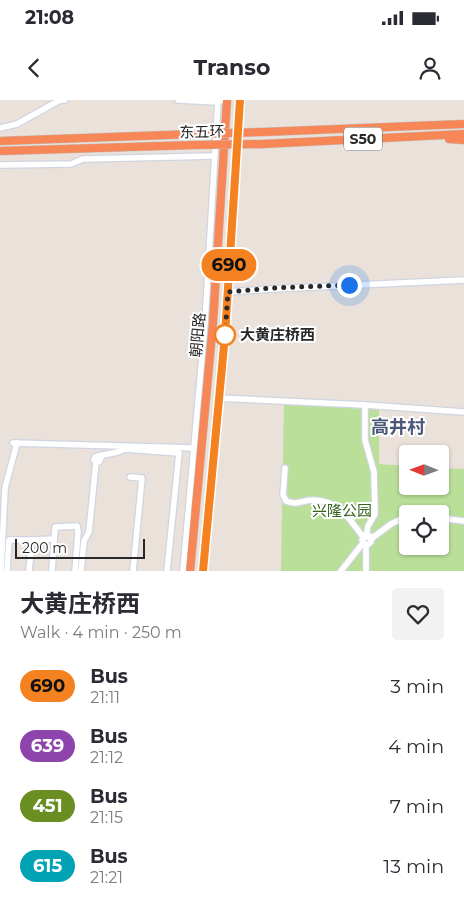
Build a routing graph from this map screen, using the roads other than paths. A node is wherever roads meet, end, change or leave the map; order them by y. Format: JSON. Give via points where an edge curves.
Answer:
{"nodes":[{"id":1,"x":65,"y":100,"type":"edge"},
{"id":2,"x":178,"y":100,"type":"edge"},
{"id":3,"x":227,"y":100,"type":"edge"},
{"id":4,"x":231,"y":100,"type":"edge"},
{"id":5,"x":240,"y":100,"type":"edge"},
{"id":6,"x":220,"y":101,"type":"edge"},
{"id":7,"x":464,"y":120,"type":"edge"},
{"id":8,"x":464,"y":124,"type":"edge"},
{"id":9,"x":432,"y":126,"type":"junction"},
{"id":10,"x":0,"y":128,"type":"edge"},
{"id":11,"x":464,"y":134,"type":"edge"},
{"id":12,"x":414,"y":137,"type":"junction"},
{"id":13,"x":464,"y":140,"type":"edge"},
{"id":14,"x":0,"y":141,"type":"edge"},
{"id":15,"x":0,"y":151,"type":"edge"},
{"id":16,"x":214,"y":156,"type":"junction"},
{"id":17,"x":0,"y":166,"type":"edge"},
{"id":18,"x":464,"y":280,"type":"edge"},
{"id":19,"x":228,"y":292,"type":"junction"},
{"id":20,"x":219,"y":398,"type":"junction"},
{"id":21,"x":365,"y":404,"type":"junction"},
{"id":22,"x":464,"y":412,"type":"edge"},
{"id":23,"x":194,"y":448,"type":"junction"},
{"id":24,"x":285,"y":468,"type":"dead end"},
{"id":25,"x":130,"y":477,"type":"dead end"},
{"id":26,"x":2,"y":487,"type":"edge"},
{"id":27,"x":399,"y":520,"type":"edge"},
{"id":28,"x":449,"y":520,"type":"edge"},
{"id":29,"x":464,"y":522,"type":"edge"},
{"id":30,"x":1,"y":535,"type":"edge"},
{"id":31,"x":32,"y":540,"type":"junction"},
{"id":32,"x":54,"y":540,"type":"junction"},
{"id":33,"x":366,"y":540,"type":"junction"},
{"id":34,"x":1,"y":571,"type":"edge"},
{"id":35,"x":7,"y":571,"type":"edge"},
{"id":36,"x":29,"y":571,"type":"edge"},
{"id":37,"x":52,"y":571,"type":"edge"},
{"id":38,"x":75,"y":571,"type":"edge"},
{"id":39,"x":82,"y":571,"type":"edge"},
{"id":40,"x":133,"y":571,"type":"edge"},
{"id":41,"x":167,"y":571,"type":"edge"},
{"id":42,"x":183,"y":571,"type":"edge"},
{"id":43,"x":190,"y":571,"type":"edge"},
{"id":44,"x":195,"y":571,"type":"edge"},
{"id":45,"x":203,"y":571,"type":"edge"},
{"id":46,"x":341,"y":571,"type":"edge"},
{"id":47,"x":366,"y":571,"type":"edge"}],
"edges":[{"from":1,"to":10,"type":"street","via":[[17,124]]},
{"from":2,"to":6,"type":"street"},
{"from":3,"to":43,"type":"highway","name":"朝阳路","via":[[213,323]]},
{"from":4,"to":44,"type":"highway","name":"朝阳路","via":[[218,323]]},
{"from":5,"to":19,"type":"street","name":"朝阳路"},
{"from":6,"to":16,"type":"street","name":"朝阳路"},
{"from":7,"to":9,"type":"highway"},
{"from":8,"to":9,"type":"highway","name":"东五环","number":"S50"},
{"from":9,"to":14,"type":"highway","name":"东五环","number":"S50","bridge":true},
{"from":11,"to":12,"type":"highway","name":"东五环","number":"S50"},
{"from":12,"to":13,"type":"highway"},
{"from":12,"to":15,"type":"highway","name":"东五环","number":"S50","bridge":true},
{"from":16,"to":17,"type":"street","via":[[83,159],[71,164]]},
{"from":16,"to":23,"type":"street","name":"朝阳路"},
{"from":18,"to":19,"type":"street"},
{"from":19,"to":20,"type":"street","name":"朝阳路"},
{"from":20,"to":21,"type":"street"},
{"from":20,"to":45,"type":"street","name":"朝阳路"},
{"from":21,"to":22,"type":"street"},
{"from":21,"to":33,"type":"street","via":[[366,440],[374,472],[375,514],[368,526]]},
{"from":23,"to":26,"type":"street","via":[[14,443]]},
{"from":23,"to":42,"type":"street","name":"朝阳路"},
{"from":24,"to":33,"type":"street","via":[[286,501],[295,504],[311,500],[340,508]]},
{"from":25,"to":40,"type":"street","via":[[142,478]]},
{"from":26,"to":30,"type":"street"},
{"from":27,"to":33,"type":"street"},
{"from":28,"to":29,"type":"street"},
{"from":30,"to":34,"type":"street"},
{"from":31,"to":32,"type":"street"},
{"from":31,"to":35,"type":"street","via":[[9,540]]},
{"from":31,"to":36,"type":"street"},
{"from":32,"to":37,"type":"street"},
{"from":32,"to":38,"type":"street","via":[[55,527],[77,526]]},
{"from":33,"to":46,"type":"street"},
{"from":33,"to":47,"type":"street"},
{"from":39,"to":41,"type":"street","via":[[97,459],[125,449],[179,453]]}]}
